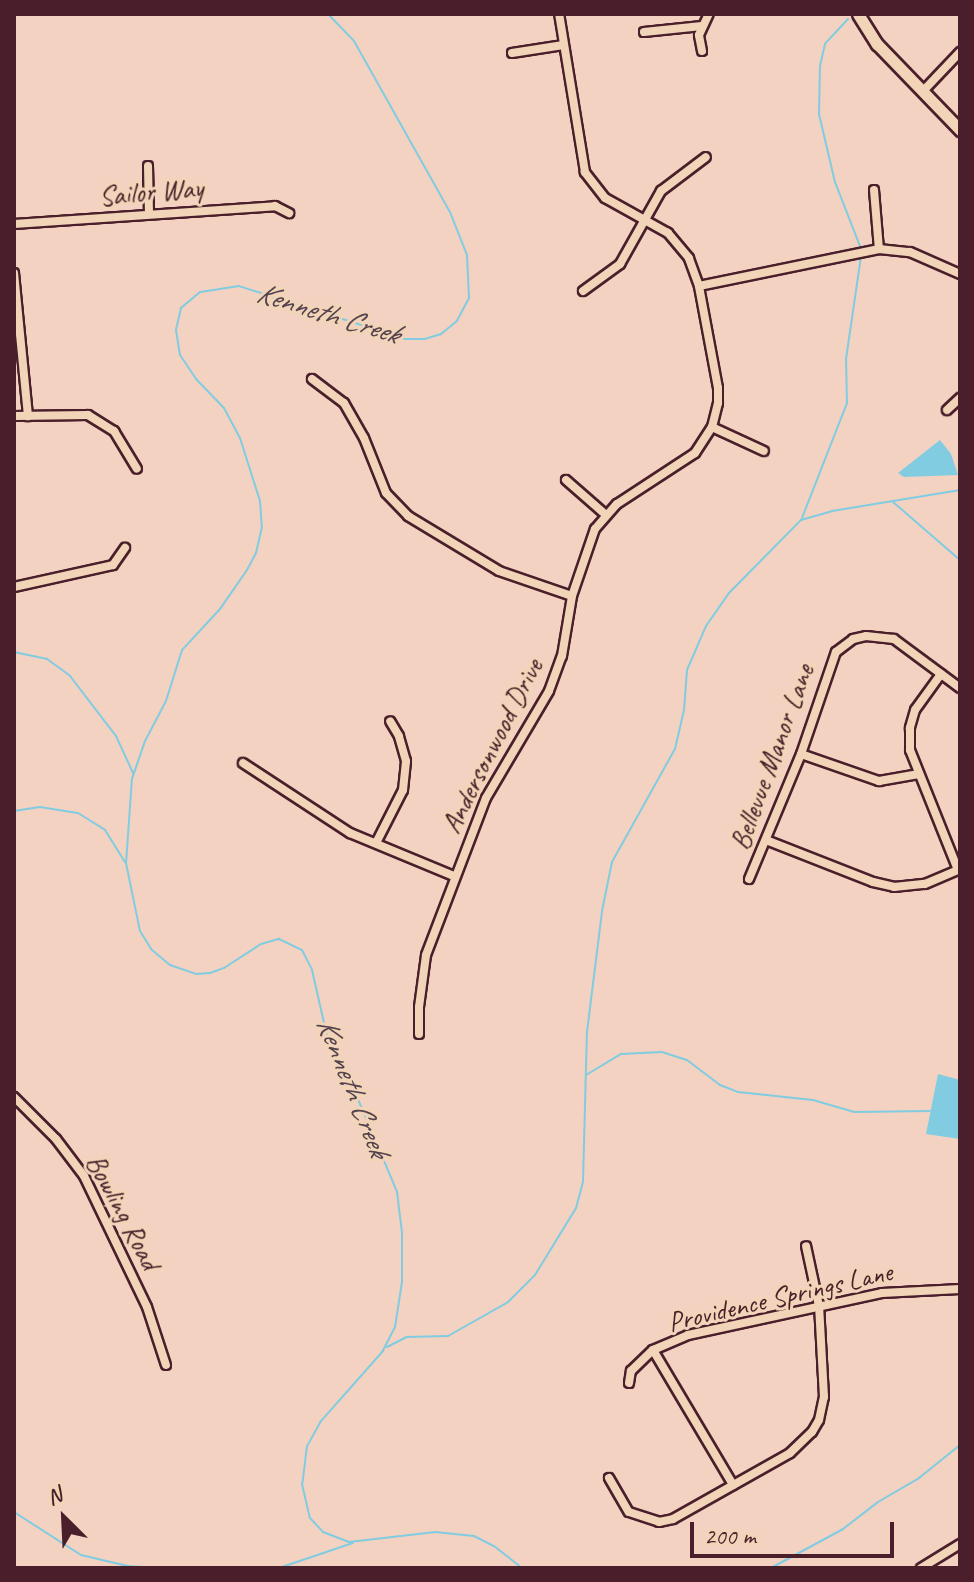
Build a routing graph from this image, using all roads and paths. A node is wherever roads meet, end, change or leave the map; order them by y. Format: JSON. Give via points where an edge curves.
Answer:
{"nodes":[{"id":1,"x":559,"y":14,"type":"edge"},
{"id":2,"x":709,"y":14,"type":"edge"},
{"id":3,"x":858,"y":14,"type":"edge"},
{"id":4,"x":702,"y":26,"type":"junction"},
{"id":5,"x":644,"y":32,"type":"dead end"},
{"id":6,"x":563,"y":45,"type":"junction"},
{"id":7,"x":702,"y":51,"type":"dead end"},
{"id":8,"x":960,"y":52,"type":"edge"},
{"id":9,"x":512,"y":53,"type":"dead end"},
{"id":10,"x":923,"y":91,"type":"junction"},
{"id":11,"x":960,"y":130,"type":"edge"},
{"id":12,"x":706,"y":157,"type":"dead end"},
{"id":13,"x":148,"y":166,"type":"dead end"},
{"id":14,"x":874,"y":190,"type":"dead end"},
{"id":15,"x":149,"y":213,"type":"junction"},
{"id":16,"x":289,"y":213,"type":"dead end"},
{"id":17,"x":647,"y":220,"type":"junction"},
{"id":18,"x":14,"y":224,"type":"edge"},
{"id":19,"x":879,"y":249,"type":"junction"},
{"id":20,"x":14,"y":273,"type":"edge"},
{"id":21,"x":960,"y":274,"type":"edge"},
{"id":22,"x":699,"y":286,"type":"junction"},
{"id":23,"x":583,"y":291,"type":"dead end"},
{"id":24,"x":312,"y":379,"type":"dead end"},
{"id":25,"x":960,"y":398,"type":"edge"},
{"id":26,"x":947,"y":410,"type":"dead end"},
{"id":27,"x":14,"y":416,"type":"edge"},
{"id":28,"x":28,"y":416,"type":"junction"},
{"id":29,"x":712,"y":427,"type":"junction"},
{"id":30,"x":764,"y":451,"type":"dead end"},
{"id":31,"x":137,"y":469,"type":"dead end"},
{"id":32,"x":566,"y":480,"type":"dead end"},
{"id":33,"x":605,"y":514,"type":"junction"},
{"id":34,"x":125,"y":548,"type":"dead end"},
{"id":35,"x":14,"y":587,"type":"edge"},
{"id":36,"x":572,"y":596,"type":"junction"},
{"id":37,"x":941,"y":674,"type":"junction"},
{"id":38,"x":960,"y":688,"type":"edge"},
{"id":39,"x":390,"y":721,"type":"dead end"},
{"id":40,"x":801,"y":754,"type":"junction"},
{"id":41,"x":243,"y":763,"type":"dead end"},
{"id":42,"x":917,"y":774,"type":"junction"},
{"id":43,"x":766,"y":840,"type":"junction"},
{"id":44,"x":376,"y":843,"type":"junction"},
{"id":45,"x":959,"y":870,"type":"edge"},
{"id":46,"x":454,"y":876,"type":"junction"},
{"id":47,"x":749,"y":879,"type":"dead end"},
{"id":48,"x":419,"y":1034,"type":"dead end"},
{"id":49,"x":14,"y":1097,"type":"edge"},
{"id":50,"x":806,"y":1246,"type":"dead end"},
{"id":51,"x":960,"y":1289,"type":"edge"},
{"id":52,"x":819,"y":1306,"type":"junction"},
{"id":53,"x":653,"y":1350,"type":"junction"},
{"id":54,"x":166,"y":1365,"type":"dead end"},
{"id":55,"x":629,"y":1383,"type":"dead end"},
{"id":56,"x":609,"y":1478,"type":"dead end"},
{"id":57,"x":733,"y":1485,"type":"junction"},
{"id":58,"x":960,"y":1544,"type":"edge"},
{"id":59,"x":921,"y":1568,"type":"edge"}],
"edges":[{"from":1,"to":6,"type":"street"},
{"from":2,"to":4,"type":"street"},
{"from":3,"to":10,"type":"street","via":[[872,38]]},
{"from":4,"to":5,"type":"street"},
{"from":4,"to":7,"type":"street"},
{"from":6,"to":9,"type":"street"},
{"from":6,"to":17,"type":"street","via":[[585,172],[605,198]]},
{"from":8,"to":10,"type":"street"},
{"from":10,"to":11,"type":"street"},
{"from":12,"to":17,"type":"street","via":[[668,183]]},
{"from":13,"to":15,"type":"street"},
{"from":14,"to":19,"type":"street"},
{"from":15,"to":16,"type":"street","name":"Sailor Way","via":[[275,206]]},
{"from":15,"to":18,"type":"street","name":"Sailor Way"},
{"from":17,"to":22,"type":"street","via":[[685,250]]},
{"from":17,"to":23,"type":"street","via":[[620,264]]},
{"from":19,"to":21,"type":"street","via":[[910,252]]},
{"from":19,"to":22,"type":"street"},
{"from":20,"to":28,"type":"street"},
{"from":22,"to":29,"type":"street","via":[[718,388]]},
{"from":24,"to":36,"type":"street","via":[[344,403],[386,493],[408,516],[499,571]]},
{"from":25,"to":26,"type":"street"},
{"from":27,"to":28,"type":"street"},
{"from":28,"to":31,"type":"street","via":[[74,413],[96,419],[114,431]]},
{"from":29,"to":30,"type":"street"},
{"from":29,"to":33,"type":"street","via":[[685,462]]},
{"from":32,"to":33,"type":"street"},
{"from":33,"to":36,"type":"street","name":"Andersonwood Drive"},
{"from":34,"to":35,"type":"street","via":[[113,565]]},
{"from":36,"to":46,"type":"street","name":"Andersonwood Drive","via":[[562,656],[549,691],[486,798]]},
{"from":37,"to":38,"type":"street","name":"Bellevue Manor Lane"},
{"from":37,"to":40,"type":"street","name":"Bellevue Manor Lane","via":[[894,639],[866,636],[844,645],[830,661]]},
{"from":37,"to":42,"type":"street","via":[[915,710],[910,728]]},
{"from":39,"to":44,"type":"street","via":[[406,761],[403,790]]},
{"from":40,"to":42,"type":"street","via":[[879,781]]},
{"from":40,"to":43,"type":"street","name":"Bellevue Manor Lane"},
{"from":41,"to":44,"type":"street","via":[[350,833]]},
{"from":42,"to":45,"type":"street"},
{"from":43,"to":45,"type":"street","via":[[894,887],[925,884]]},
{"from":43,"to":47,"type":"street","name":"Bellevue Manor Lane"},
{"from":44,"to":46,"type":"street"},
{"from":46,"to":48,"type":"street","name":"Andersonwood Drive","via":[[426,955]]},
{"from":49,"to":54,"type":"street","name":"Bowling Road","via":[[84,1176],[147,1307]]},
{"from":50,"to":52,"type":"street"},
{"from":51,"to":52,"type":"street","name":"Providence Springs Lane","via":[[894,1291]]},
{"from":52,"to":53,"type":"street","name":"Providence Springs Lane","via":[[688,1335]]},
{"from":52,"to":57,"type":"street","via":[[824,1397],[819,1420],[802,1443]]},
{"from":53,"to":55,"type":"street","name":"Providence Springs Lane","via":[[631,1371]]},
{"from":53,"to":57,"type":"street"},
{"from":56,"to":57,"type":"street","via":[[629,1512],[659,1522]]},
{"from":58,"to":59,"type":"street"}]}
